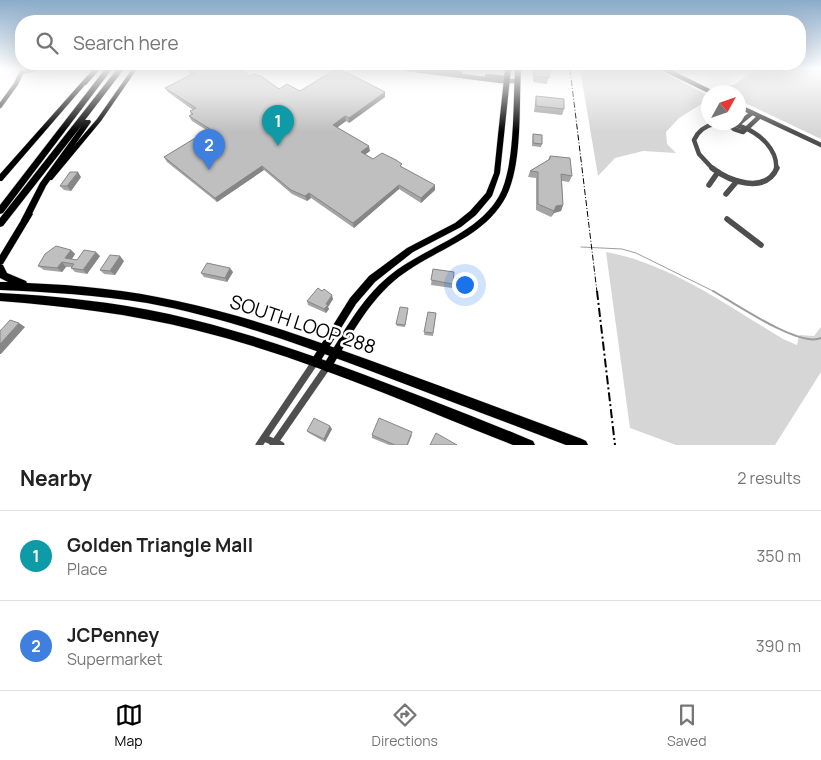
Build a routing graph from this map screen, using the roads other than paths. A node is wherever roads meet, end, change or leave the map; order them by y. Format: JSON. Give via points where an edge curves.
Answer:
{"nodes":[{"id":1,"x":12,"y":90,"type":"edge"},
{"id":2,"x":79,"y":90,"type":"edge"},
{"id":3,"x":92,"y":90,"type":"edge"},
{"id":4,"x":105,"y":90,"type":"edge"},
{"id":5,"x":106,"y":90,"type":"edge"},
{"id":6,"x":120,"y":90,"type":"edge"},
{"id":7,"x":506,"y":90,"type":"edge"},
{"id":8,"x":516,"y":90,"type":"edge"},
{"id":9,"x":0,"y":106,"type":"edge"},
{"id":10,"x":746,"y":110,"type":"edge"},
{"id":11,"x":752,"y":113,"type":"junction"},
{"id":12,"x":759,"y":116,"type":"junction"},
{"id":13,"x":746,"y":118,"type":"edge"},
{"id":14,"x":746,"y":127,"type":"edge"},
{"id":15,"x":746,"y":129,"type":"edge"},
{"id":16,"x":701,"y":130,"type":"edge"},
{"id":17,"x":821,"y":145,"type":"edge"},
{"id":18,"x":718,"y":172,"type":"junction"},
{"id":19,"x":0,"y":179,"type":"edge"},
{"id":20,"x":737,"y":182,"type":"junction"},
{"id":21,"x":709,"y":185,"type":"dead end"},
{"id":22,"x":726,"y":194,"type":"dead end"},
{"id":23,"x":0,"y":210,"type":"edge"},
{"id":24,"x":25,"y":220,"type":"junction"},
{"id":25,"x":727,"y":220,"type":"dead end"},
{"id":26,"x":0,"y":224,"type":"edge"},
{"id":27,"x":456,"y":226,"type":"junction"},
{"id":28,"x":464,"y":234,"type":"junction"},
{"id":29,"x":761,"y":245,"type":"dead end"},
{"id":30,"x":410,"y":250,"type":"junction"},
{"id":31,"x":1,"y":261,"type":"edge"},
{"id":32,"x":0,"y":286,"type":"edge"},
{"id":33,"x":32,"y":287,"type":"junction"},
{"id":34,"x":380,"y":289,"type":"junction"},
{"id":35,"x":0,"y":297,"type":"edge"},
{"id":36,"x":16,"y":298,"type":"junction"},
{"id":37,"x":0,"y":300,"type":"edge"},
{"id":38,"x":152,"y":300,"type":"junction"},
{"id":39,"x":144,"y":314,"type":"junction"},
{"id":40,"x":323,"y":348,"type":"junction"},
{"id":41,"x":335,"y":353,"type":"junction"},
{"id":42,"x":315,"y":362,"type":"junction"},
{"id":43,"x":327,"y":367,"type":"junction"},
{"id":44,"x":261,"y":441,"type":"edge"},
{"id":45,"x":276,"y":444,"type":"edge"},
{"id":46,"x":529,"y":445,"type":"edge"},
{"id":47,"x":582,"y":445,"type":"edge"}],
"edges":[{"from":1,"to":9,"type":"street"},
{"from":2,"to":19,"type":"main road"},
{"from":3,"to":23,"type":"highway"},
{"from":4,"to":26,"type":"highway"},
{"from":5,"to":24,"type":"highway","via":[[43,185]]},
{"from":6,"to":24,"type":"main road","via":[[45,185]]},
{"from":7,"to":27,"type":"main road","via":[[499,164],[494,183],[478,208]]},
{"from":8,"to":28,"type":"main road","via":[[510,173],[504,191],[492,211]]},
{"from":10,"to":11,"type":"street"},
{"from":11,"to":12,"type":"street"},
{"from":11,"to":13,"type":"street"},
{"from":12,"to":14,"type":"street"},
{"from":12,"to":17,"type":"street"},
{"from":15,"to":20,"type":"street","via":[[769,146],[778,166],[774,175],[765,182]]},
{"from":16,"to":18,"type":"street","via":[[694,140],[699,155]]},
{"from":18,"to":20,"type":"street"},
{"from":18,"to":21,"type":"street"},
{"from":20,"to":22,"type":"street"},
{"from":24,"to":31,"type":"main road"},
{"from":25,"to":29,"type":"street"},
{"from":27,"to":28,"type":"main road"},
{"from":27,"to":30,"type":"main road"},
{"from":28,"to":34,"type":"main road","via":[[417,260]]},
{"from":30,"to":34,"type":"main road","via":[[382,275]]},
{"from":30,"to":40,"type":"main road","via":[[361,290]]},
{"from":31,"to":33,"type":"highway","via":[[4,276]]},
{"from":32,"to":33,"type":"highway","name":"SOUTH LOOP 288"},
{"from":33,"to":38,"type":"highway","name":"SOUTH LOOP 288"},
{"from":34,"to":41,"type":"main road","via":[[352,322]]},
{"from":35,"to":36,"type":"highway","name":"SOUTH LOOP 288"},
{"from":36,"to":37,"type":"highway"},
{"from":36,"to":39,"type":"highway","name":"SOUTH LOOP 288"},
{"from":38,"to":39,"type":"highway"},
{"from":38,"to":40,"type":"highway","name":"SOUTH LOOP 288","via":[[226,317]]},
{"from":39,"to":42,"type":"highway","name":"SOUTH LOOP 288","via":[[223,332]]},
{"from":40,"to":41,"type":"highway","name":"SOUTH LOOP 288"},
{"from":40,"to":42,"type":"main road"},
{"from":41,"to":43,"type":"main road"},
{"from":41,"to":47,"type":"highway","name":"SOUTH LOOP 288"},
{"from":42,"to":43,"type":"highway","name":"SOUTH LOOP 288"},
{"from":42,"to":44,"type":"street"},
{"from":43,"to":45,"type":"street"},
{"from":43,"to":46,"type":"highway","name":"SOUTH LOOP 288"},
{"from":44,"to":45,"type":"street"}]}
